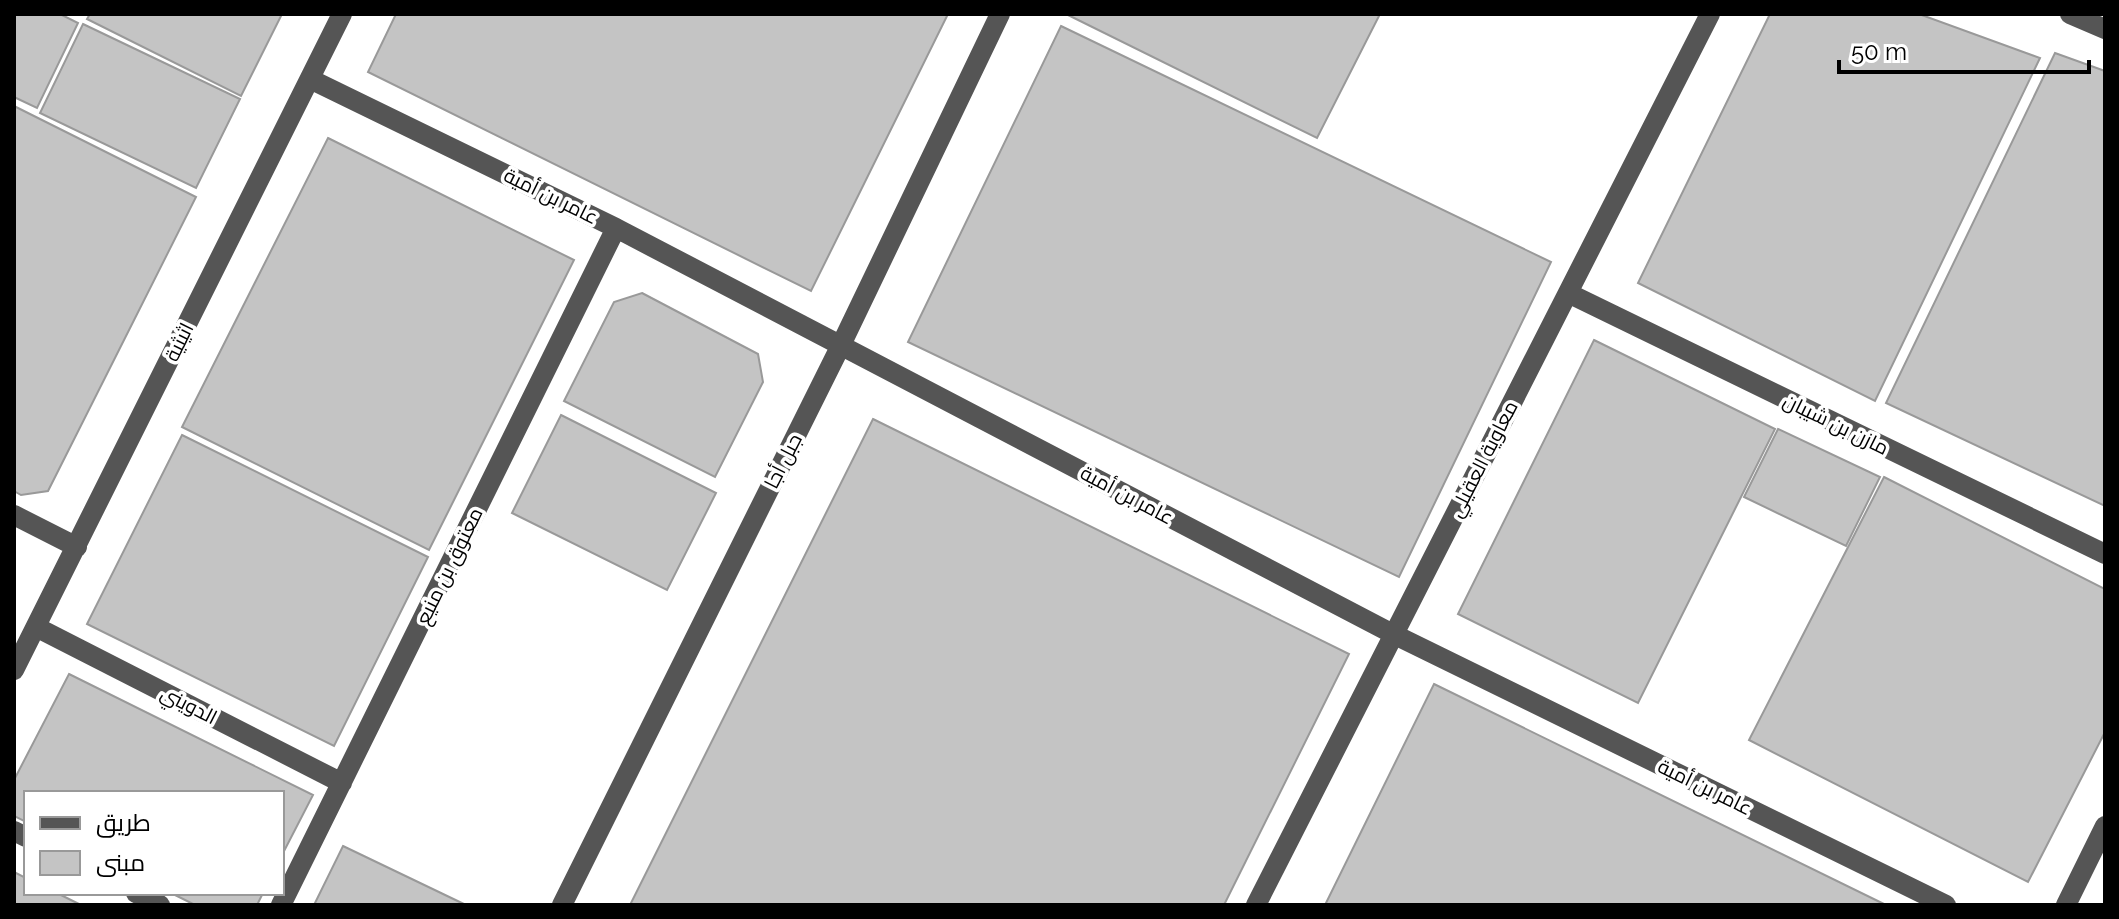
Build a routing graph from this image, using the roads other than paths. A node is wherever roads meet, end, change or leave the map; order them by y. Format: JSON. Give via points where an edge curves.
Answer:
{"nodes":[{"id":1,"x":342,"y":14,"type":"edge"},
{"id":2,"x":1000,"y":14,"type":"edge"},
{"id":3,"x":1710,"y":14,"type":"edge"},
{"id":4,"x":2070,"y":14,"type":"edge"},
{"id":5,"x":2105,"y":29,"type":"edge"},
{"id":6,"x":310,"y":79,"type":"junction"},
{"id":7,"x":616,"y":228,"type":"junction"},
{"id":8,"x":1568,"y":293,"type":"junction"},
{"id":9,"x":841,"y":345,"type":"junction"},
{"id":10,"x":14,"y":515,"type":"edge"},
{"id":11,"x":77,"y":547,"type":"junction"},
{"id":12,"x":2105,"y":554,"type":"edge"},
{"id":13,"x":36,"y":627,"type":"junction"},
{"id":14,"x":1393,"y":634,"type":"junction"},
{"id":15,"x":14,"y":670,"type":"edge"},
{"id":16,"x":342,"y":783,"type":"junction"},
{"id":17,"x":2105,"y":826,"type":"edge"},
{"id":18,"x":140,"y":895,"type":"edge"},
{"id":19,"x":160,"y":905,"type":"edge"},
{"id":20,"x":281,"y":905,"type":"edge"},
{"id":21,"x":562,"y":905,"type":"edge"},
{"id":22,"x":1256,"y":905,"type":"edge"},
{"id":23,"x":1946,"y":905,"type":"edge"},
{"id":24,"x":2066,"y":905,"type":"edge"}],
"edges":[{"from":1,"to":6,"type":"street","name":"اثيثية"},
{"from":2,"to":9,"type":"street","name":"جبل أجا"},
{"from":3,"to":8,"type":"street","name":"معاوية العقيلي"},
{"from":4,"to":5,"type":"street"},
{"from":6,"to":7,"type":"street","name":"عامر بن أمية"},
{"from":6,"to":11,"type":"street","name":"اثيثية"},
{"from":7,"to":9,"type":"street","name":"عامر بن أمية"},
{"from":7,"to":16,"type":"street","name":"معتوق بن منيع"},
{"from":8,"to":12,"type":"street","name":"مازن بن شيبان"},
{"from":8,"to":14,"type":"street","name":"معاوية العقيلي"},
{"from":9,"to":14,"type":"street","name":"عامر بن أمية"},
{"from":9,"to":21,"type":"street","name":"جبل أجا"},
{"from":10,"to":11,"type":"street"},
{"from":11,"to":13,"type":"street","name":"اثيثية"},
{"from":13,"to":15,"type":"street","name":"اثيثية"},
{"from":13,"to":16,"type":"street","name":"الدويني"},
{"from":14,"to":22,"type":"street","name":"معاوية العقيلي"},
{"from":14,"to":23,"type":"street","name":"عامر بن أمية"},
{"from":16,"to":20,"type":"street","name":"معتوق بن منيع"},
{"from":17,"to":24,"type":"street"},
{"from":18,"to":19,"type":"street"}]}
